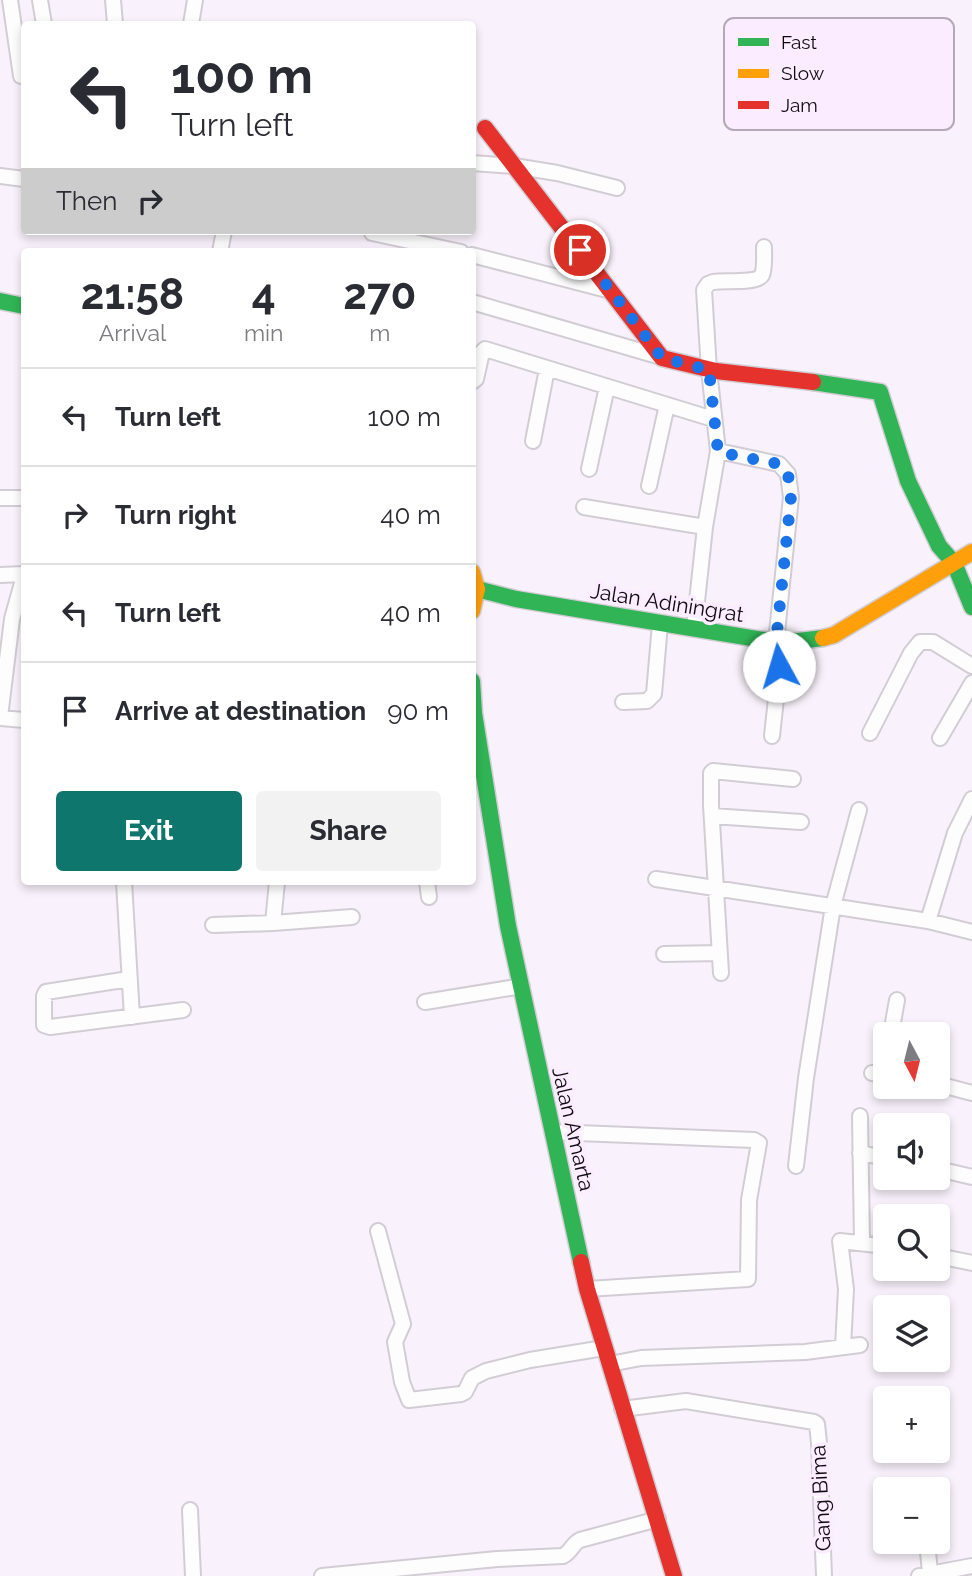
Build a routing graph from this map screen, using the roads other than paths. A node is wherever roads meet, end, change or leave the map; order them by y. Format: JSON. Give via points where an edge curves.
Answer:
{"nodes":[{"id":1,"x":10,"y":0,"type":"edge"},
{"id":2,"x":40,"y":0,"type":"edge"},
{"id":3,"x":113,"y":0,"type":"edge"},
{"id":4,"x":195,"y":0,"type":"edge"},
{"id":5,"x":44,"y":21,"type":"edge"},
{"id":6,"x":115,"y":21,"type":"edge"},
{"id":7,"x":192,"y":21,"type":"edge"},
{"id":8,"x":21,"y":76,"type":"dead end"},
{"id":9,"x":485,"y":128,"type":"dead end"},
{"id":10,"x":476,"y":163,"type":"edge"},
{"id":11,"x":514,"y":166,"type":"junction"},
{"id":12,"x":0,"y":176,"type":"edge"},
{"id":13,"x":21,"y":179,"type":"edge"},
{"id":14,"x":617,"y":188,"type":"dead end"},
{"id":15,"x":381,"y":235,"type":"edge"},
{"id":16,"x":764,"y":247,"type":"dead end"},
{"id":17,"x":442,"y":248,"type":"edge"},
{"id":18,"x":476,"y":256,"type":"edge"},
{"id":19,"x":612,"y":291,"type":"junction"},
{"id":20,"x":0,"y":301,"type":"edge"},
{"id":21,"x":476,"y":303,"type":"edge"},
{"id":22,"x":21,"y":305,"type":"edge"},
{"id":23,"x":662,"y":358,"type":"junction"},
{"id":24,"x":547,"y":369,"type":"junction"},
{"id":25,"x":709,"y":370,"type":"junction"},
{"id":26,"x":476,"y":376,"type":"edge"},
{"id":27,"x":607,"y":387,"type":"junction"},
{"id":28,"x":667,"y":405,"type":"junction"},
{"id":29,"x":713,"y":419,"type":"junction"},
{"id":30,"x":533,"y":441,"type":"dead end"},
{"id":31,"x":718,"y":452,"type":"junction"},
{"id":32,"x":589,"y":469,"type":"dead end"},
{"id":33,"x":649,"y":486,"type":"dead end"},
{"id":34,"x":0,"y":498,"type":"edge"},
{"id":35,"x":21,"y":498,"type":"edge"},
{"id":36,"x":584,"y":506,"type":"dead end"},
{"id":37,"x":705,"y":527,"type":"junction"},
{"id":38,"x":972,"y":552,"type":"edge"},
{"id":39,"x":954,"y":564,"type":"junction"},
{"id":40,"x":0,"y":575,"type":"edge"},
{"id":41,"x":21,"y":575,"type":"edge"},
{"id":42,"x":21,"y":586,"type":"edge"},
{"id":43,"x":476,"y":597,"type":"edge"},
{"id":44,"x":972,"y":607,"type":"edge"},
{"id":45,"x":660,"y":624,"type":"junction"},
{"id":46,"x":694,"y":629,"type":"junction"},
{"id":47,"x":779,"y":642,"type":"junction"},
{"id":48,"x":972,"y":666,"type":"edge"},
{"id":49,"x":972,"y":683,"type":"edge"},
{"id":50,"x":623,"y":702,"type":"dead end"},
{"id":51,"x":0,"y":717,"type":"edge"},
{"id":52,"x":21,"y":720,"type":"edge"},
{"id":53,"x":476,"y":726,"type":"edge"},
{"id":54,"x":870,"y":733,"type":"dead end"},
{"id":55,"x":772,"y":736,"type":"dead end"},
{"id":56,"x":940,"y":738,"type":"dead end"},
{"id":57,"x":793,"y":779,"type":"dead end"},
{"id":58,"x":488,"y":804,"type":"junction"},
{"id":59,"x":970,"y":807,"type":"edge"},
{"id":60,"x":476,"y":808,"type":"edge"},
{"id":61,"x":859,"y":810,"type":"dead end"},
{"id":62,"x":712,"y":816,"type":"junction"},
{"id":63,"x":801,"y":822,"type":"dead end"},
{"id":64,"x":656,"y":879,"type":"dead end"},
{"id":65,"x":124,"y":885,"type":"edge"},
{"id":66,"x":277,"y":885,"type":"edge"},
{"id":67,"x":427,"y":885,"type":"edge"},
{"id":68,"x":716,"y":887,"type":"junction"},
{"id":69,"x":429,"y":897,"type":"dead end"},
{"id":70,"x":833,"y":906,"type":"junction"},
{"id":71,"x":352,"y":917,"type":"dead end"},
{"id":72,"x":928,"y":922,"type":"junction"},
{"id":73,"x":273,"y":923,"type":"junction"},
{"id":74,"x":213,"y":925,"type":"dead end"},
{"id":75,"x":972,"y":932,"type":"edge"},
{"id":76,"x":718,"y":953,"type":"junction"},
{"id":77,"x":664,"y":954,"type":"dead end"},
{"id":78,"x":721,"y":973,"type":"dead end"},
{"id":79,"x":129,"y":979,"type":"junction"},
{"id":80,"x":522,"y":986,"type":"junction"},
{"id":81,"x":897,"y":1000,"type":"dead end"},
{"id":82,"x":425,"y":1002,"type":"dead end"},
{"id":83,"x":183,"y":1010,"type":"dead end"},
{"id":84,"x":132,"y":1017,"type":"junction"},
{"id":85,"x":893,"y":1022,"type":"edge"},
{"id":86,"x":950,"y":1087,"type":"edge"},
{"id":87,"x":972,"y":1093,"type":"edge"},
{"id":88,"x":860,"y":1116,"type":"dead end"},
{"id":89,"x":553,"y":1132,"type":"junction"},
{"id":90,"x":860,"y":1153,"type":"junction"},
{"id":91,"x":873,"y":1156,"type":"edge"},
{"id":92,"x":796,"y":1166,"type":"dead end"},
{"id":93,"x":950,"y":1172,"type":"edge"},
{"id":94,"x":972,"y":1177,"type":"edge"},
{"id":95,"x":378,"y":1231,"type":"dead end"},
{"id":96,"x":862,"y":1242,"type":"junction"},
{"id":97,"x":873,"y":1244,"type":"edge"},
{"id":98,"x":950,"y":1258,"type":"edge"},
{"id":99,"x":972,"y":1263,"type":"edge"},
{"id":100,"x":587,"y":1289,"type":"junction"},
{"id":101,"x":860,"y":1345,"type":"dead end"},
{"id":102,"x":843,"y":1347,"type":"junction"},
{"id":103,"x":604,"y":1348,"type":"junction"},
{"id":104,"x":610,"y":1364,"type":"junction"},
{"id":105,"x":622,"y":1409,"type":"junction"},
{"id":106,"x":190,"y":1510,"type":"dead end"},
{"id":107,"x":658,"y":1519,"type":"junction"},
{"id":108,"x":926,"y":1554,"type":"edge"},
{"id":109,"x":972,"y":1566,"type":"edge"},
{"id":110,"x":924,"y":1574,"type":"edge"},
{"id":111,"x":193,"y":1576,"type":"edge"},
{"id":112,"x":322,"y":1576,"type":"edge"},
{"id":113,"x":674,"y":1576,"type":"edge"},
{"id":114,"x":824,"y":1576,"type":"edge"}],
"edges":[{"from":1,"to":8,"type":"street"},
{"from":2,"to":5,"type":"street"},
{"from":3,"to":6,"type":"street"},
{"from":4,"to":7,"type":"street"},
{"from":9,"to":11,"type":"street"},
{"from":10,"to":11,"type":"street"},
{"from":11,"to":14,"type":"street"},
{"from":11,"to":19,"type":"street"},
{"from":12,"to":13,"type":"street"},
{"from":15,"to":17,"type":"street"},
{"from":16,"to":25,"type":"street","via":[[760,278],[713,282],[706,287]]},
{"from":18,"to":19,"type":"street"},
{"from":19,"to":23,"type":"street"},
{"from":20,"to":22,"type":"street"},
{"from":21,"to":23,"type":"street"},
{"from":23,"to":25,"type":"street"},
{"from":24,"to":26,"type":"street","via":[[485,349]]},
{"from":24,"to":27,"type":"street"},
{"from":24,"to":30,"type":"street"},
{"from":25,"to":29,"type":"street"},
{"from":25,"to":39,"type":"street","via":[[880,392],[908,481],[939,546]]},
{"from":27,"to":28,"type":"street"},
{"from":27,"to":32,"type":"street"},
{"from":28,"to":29,"type":"street"},
{"from":28,"to":33,"type":"street"},
{"from":29,"to":31,"type":"street"},
{"from":31,"to":37,"type":"street"},
{"from":31,"to":47,"type":"street","via":[[779,464],[788,474],[791,497]]},
{"from":34,"to":35,"type":"street"},
{"from":36,"to":37,"type":"street"},
{"from":37,"to":46,"type":"street"},
{"from":38,"to":39,"type":"street","name":"Jalan Adiningrat"},
{"from":39,"to":44,"type":"street"},
{"from":39,"to":47,"type":"street","name":"Jalan Adiningrat","via":[[834,635]]},
{"from":40,"to":41,"type":"street"},
{"from":42,"to":51,"type":"street","via":[[12,620]]},
{"from":43,"to":45,"type":"street","name":"Jalan Adiningrat","via":[[516,599]]},
{"from":45,"to":46,"type":"street","name":"Jalan Adiningrat"},
{"from":45,"to":50,"type":"street","via":[[654,694],[647,701]]},
{"from":46,"to":47,"type":"street","name":"Jalan Adiningrat"},
{"from":47,"to":55,"type":"street"},
{"from":48,"to":54,"type":"street","via":[[933,642],[920,642]]},
{"from":49,"to":56,"type":"street"},
{"from":51,"to":52,"type":"street"},
{"from":53,"to":58,"type":"street","name":"Jalan Amarta"},
{"from":57,"to":62,"type":"street","via":[[713,771]]},
{"from":58,"to":60,"type":"street"},
{"from":58,"to":80,"type":"street","name":"Jalan Amarta"},
{"from":59,"to":72,"type":"street","via":[[955,833]]},
{"from":61,"to":70,"type":"street"},
{"from":62,"to":63,"type":"street"},
{"from":62,"to":68,"type":"street"},
{"from":64,"to":68,"type":"street"},
{"from":65,"to":79,"type":"street"},
{"from":66,"to":73,"type":"street"},
{"from":67,"to":69,"type":"street"},
{"from":68,"to":70,"type":"street"},
{"from":68,"to":76,"type":"street"},
{"from":70,"to":72,"type":"street"},
{"from":70,"to":92,"type":"street"},
{"from":71,"to":73,"type":"street"},
{"from":72,"to":75,"type":"street"},
{"from":73,"to":74,"type":"street"},
{"from":76,"to":77,"type":"street"},
{"from":76,"to":78,"type":"street"},
{"from":79,"to":84,"type":"street"},
{"from":79,"to":84,"type":"street","via":[[47,992],[43,1023],[50,1027]]},
{"from":80,"to":82,"type":"street"},
{"from":80,"to":89,"type":"street","name":"Jalan Amarta"},
{"from":81,"to":85,"type":"street"},
{"from":83,"to":84,"type":"street"},
{"from":86,"to":87,"type":"street"},
{"from":88,"to":90,"type":"street"},
{"from":89,"to":100,"type":"street","name":"Jalan Amarta"},
{"from":89,"to":100,"type":"street","via":[[759,1143],[749,1200],[748,1279]]},
{"from":90,"to":91,"type":"street"},
{"from":90,"to":96,"type":"street"},
{"from":93,"to":94,"type":"street"},
{"from":95,"to":103,"type":"street","via":[[404,1324],[395,1342],[409,1400],[461,1394],[472,1378],[508,1365]]},
{"from":96,"to":97,"type":"street"},
{"from":96,"to":102,"type":"street","via":[[840,1241],[846,1289]]},
{"from":98,"to":99,"type":"street"},
{"from":100,"to":103,"type":"street","name":"Jalan Amarta"},
{"from":101,"to":102,"type":"street"},
{"from":102,"to":104,"type":"street","via":[[640,1358]]},
{"from":103,"to":104,"type":"street","name":"Jalan Amarta"},
{"from":104,"to":105,"type":"street","name":"Jalan Amarta"},
{"from":105,"to":107,"type":"street","name":"Jalan Amarta"},
{"from":105,"to":114,"type":"street","name":"Gang Bima","via":[[686,1401],[817,1424]]},
{"from":106,"to":111,"type":"street"},
{"from":107,"to":112,"type":"street","via":[[580,1540],[563,1556]]},
{"from":107,"to":113,"type":"street","name":"Jalan Amarta"},
{"from":108,"to":110,"type":"street"},
{"from":109,"to":110,"type":"street"}]}
